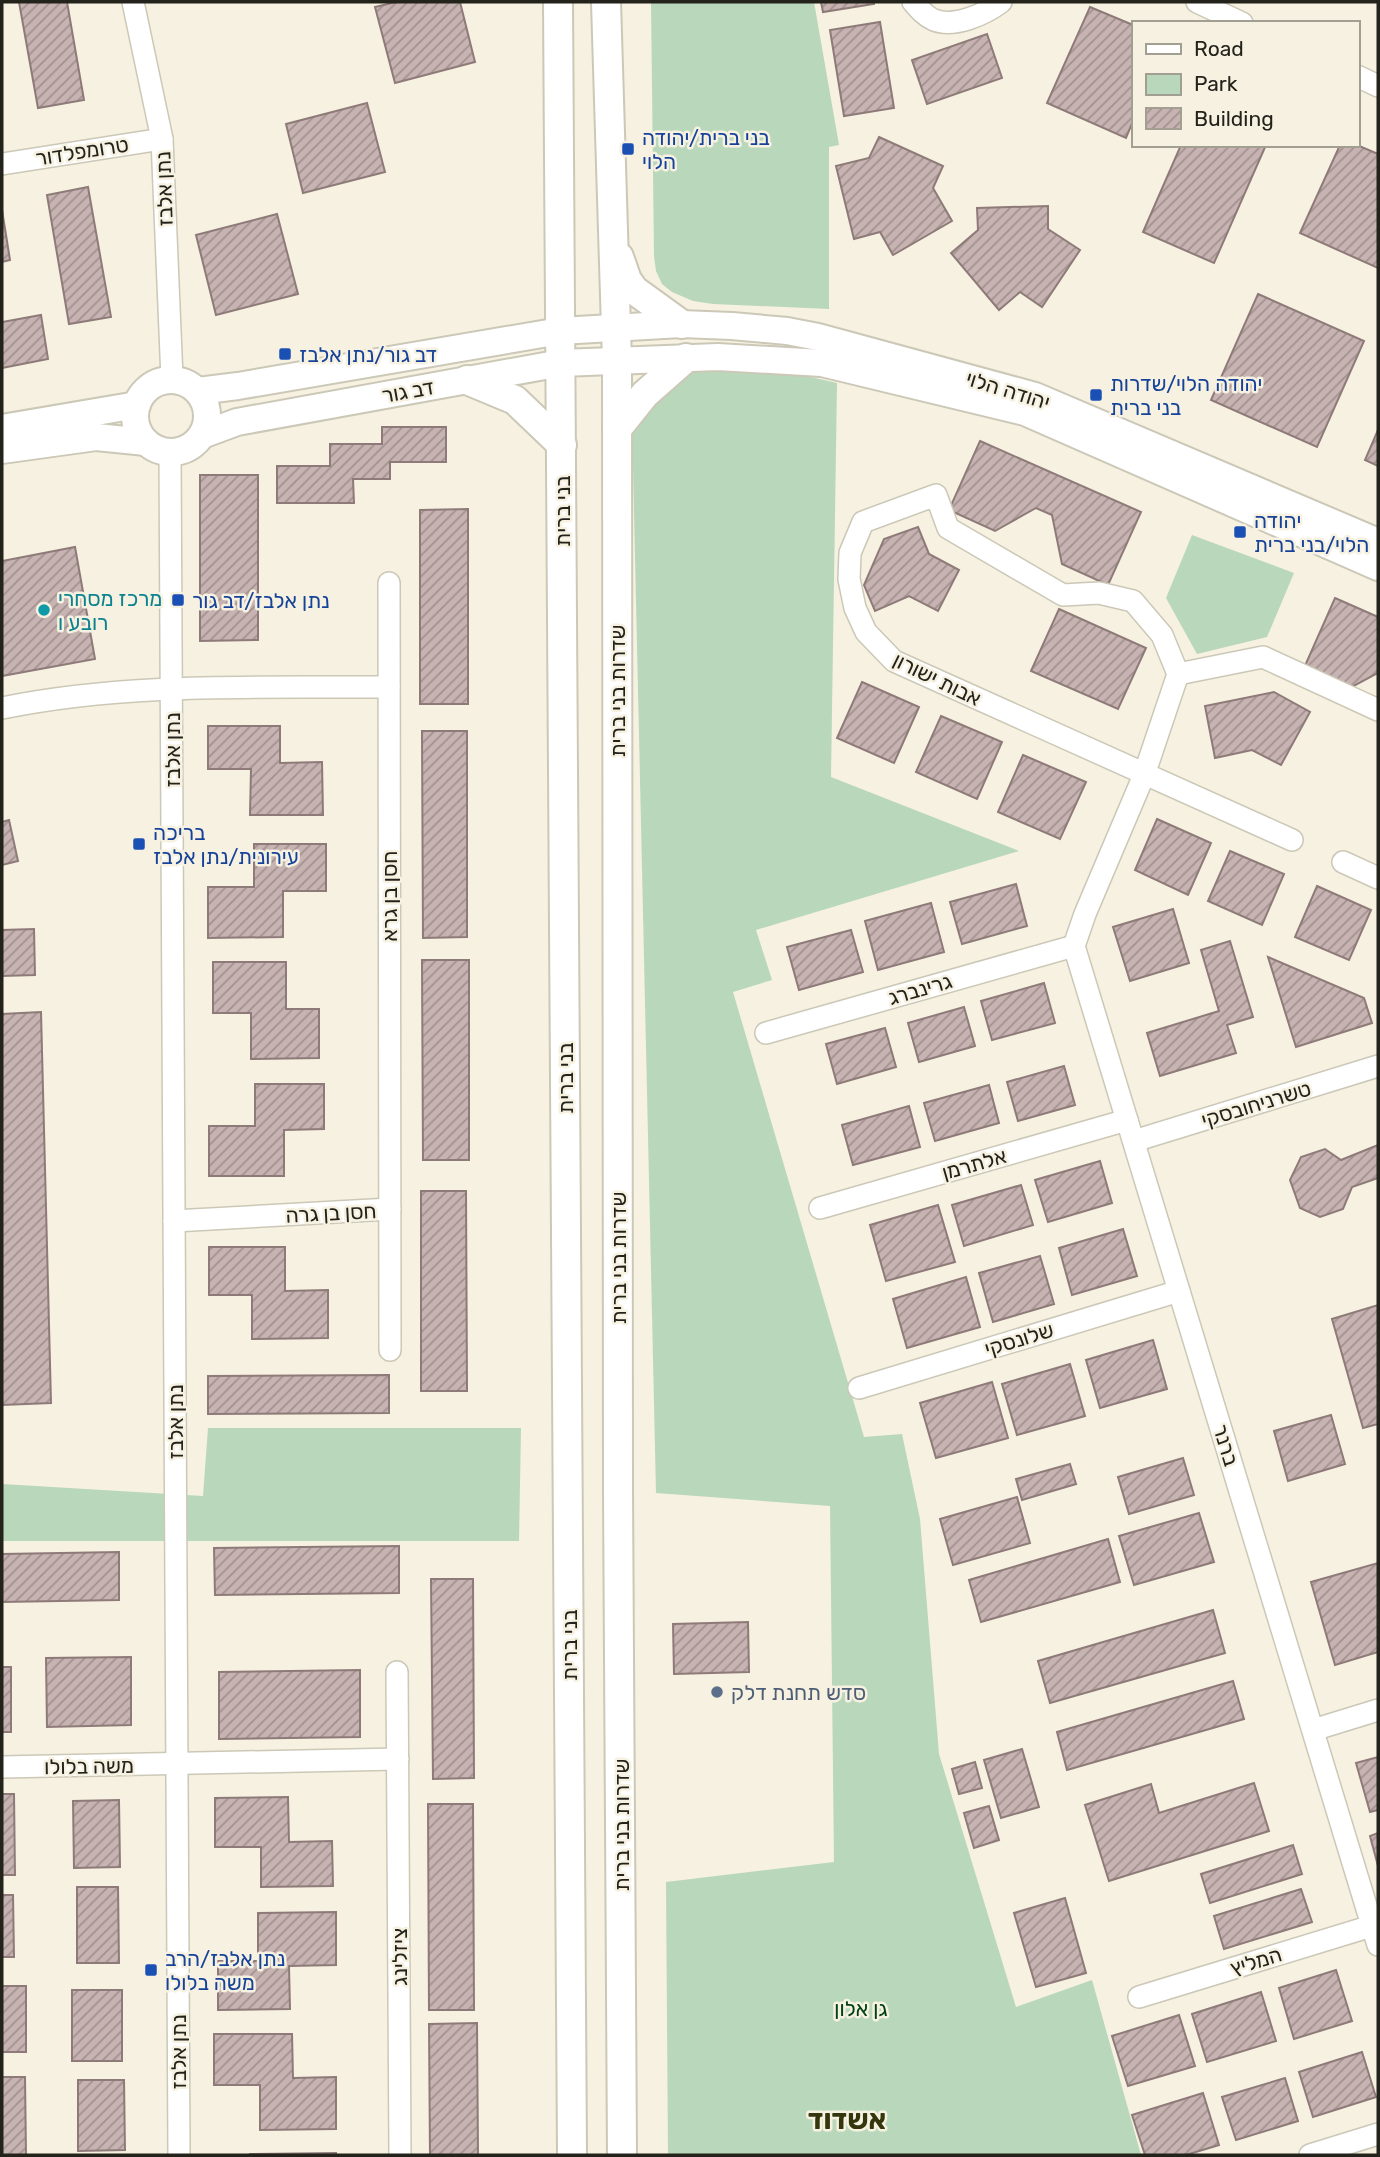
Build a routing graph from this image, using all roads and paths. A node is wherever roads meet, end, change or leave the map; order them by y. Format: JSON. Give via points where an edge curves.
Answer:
{"nodes":[{"id":1,"x":133,"y":2,"type":"edge"},
{"id":2,"x":558,"y":2,"type":"edge"},
{"id":3,"x":606,"y":2,"type":"edge"},
{"id":4,"x":913,"y":2,"type":"edge"},
{"id":5,"x":1001,"y":2,"type":"edge"},
{"id":6,"x":1197,"y":2,"type":"edge"},
{"id":7,"x":1238,"y":21,"type":"edge"},
{"id":8,"x":1359,"y":77,"type":"edge"},
{"id":9,"x":1378,"y":86,"type":"edge"},
{"id":10,"x":162,"y":139,"type":"junction"},
{"id":11,"x":2,"y":164,"type":"edge"},
{"id":12,"x":613,"y":242,"type":"junction"},
{"id":13,"x":681,"y":324,"type":"junction"},
{"id":14,"x":616,"y":327,"type":"junction"},
{"id":15,"x":560,"y":331,"type":"junction"},
{"id":16,"x":686,"y":358,"type":"junction"},
{"id":17,"x":617,"y":361,"type":"junction"},
{"id":18,"x":561,"y":363,"type":"junction"},
{"id":19,"x":172,"y":379,"type":"junction"},
{"id":20,"x":467,"y":380,"type":"junction"},
{"id":21,"x":198,"y":391,"type":"junction"},
{"id":22,"x":137,"y":405,"type":"junction"},
{"id":23,"x":2,"y":428,"type":"edge"},
{"id":24,"x":617,"y":429,"type":"junction"},
{"id":25,"x":202,"y":435,"type":"junction"},
{"id":26,"x":562,"y":445,"type":"junction"},
{"id":27,"x":158,"y":447,"type":"junction"},
{"id":28,"x":2,"y":450,"type":"edge"},
{"id":29,"x":1378,"y":542,"type":"edge"},
{"id":30,"x":1378,"y":568,"type":"edge"},
{"id":31,"x":389,"y":583,"type":"dead end"},
{"id":32,"x":1178,"y":674,"type":"junction"},
{"id":33,"x":389,"y":687,"type":"junction"},
{"id":34,"x":172,"y":688,"type":"junction"},
{"id":35,"x":2,"y":708,"type":"edge"},
{"id":36,"x":1378,"y":710,"type":"edge"},
{"id":37,"x":1144,"y":775,"type":"junction"},
{"id":38,"x":1292,"y":840,"type":"dead end"},
{"id":39,"x":1343,"y":862,"type":"dead end"},
{"id":40,"x":1378,"y":878,"type":"edge"},
{"id":41,"x":1074,"y":946,"type":"junction"},
{"id":42,"x":766,"y":1033,"type":"dead end"},
{"id":43,"x":1378,"y":1066,"type":"edge"},
{"id":44,"x":1127,"y":1120,"type":"junction"},
{"id":45,"x":1134,"y":1141,"type":"junction"},
{"id":46,"x":820,"y":1208,"type":"dead end"},
{"id":47,"x":390,"y":1209,"type":"junction"},
{"id":48,"x":174,"y":1221,"type":"junction"},
{"id":49,"x":1179,"y":1291,"type":"junction"},
{"id":50,"x":390,"y":1350,"type":"dead end"},
{"id":51,"x":859,"y":1388,"type":"dead end"},
{"id":52,"x":397,"y":1672,"type":"dead end"},
{"id":53,"x":1378,"y":1710,"type":"edge"},
{"id":54,"x":1313,"y":1730,"type":"junction"},
{"id":55,"x":398,"y":1759,"type":"junction"},
{"id":56,"x":177,"y":1765,"type":"junction"},
{"id":57,"x":2,"y":1767,"type":"edge"},
{"id":58,"x":1376,"y":1932,"type":"edge"},
{"id":59,"x":1139,"y":1997,"type":"dead end"},
{"id":60,"x":1378,"y":2134,"type":"edge"},
{"id":61,"x":179,"y":2155,"type":"edge"},
{"id":62,"x":401,"y":2155,"type":"edge"},
{"id":63,"x":572,"y":2155,"type":"edge"},
{"id":64,"x":622,"y":2155,"type":"edge"},
{"id":65,"x":1310,"y":2155,"type":"edge"}],
"edges":[{"from":1,"to":10,"type":"street","name":"נתן אלבז"},
{"from":2,"to":15,"type":"main road","name":"בני ברית"},
{"from":3,"to":12,"type":"main road"},
{"from":4,"to":5,"type":"street","via":[[934,20],[948,22],[970,19]]},
{"from":6,"to":7,"type":"street"},
{"from":8,"to":9,"type":"street"},
{"from":10,"to":11,"type":"street","name":"טרומפלדור"},
{"from":10,"to":19,"type":"street","name":"נתן אלבז"},
{"from":12,"to":13,"type":"main road","via":[[634,290]]},
{"from":12,"to":14,"type":"main road"},
{"from":13,"to":14,"type":"street","name":"יהודה הלוי"},
{"from":13,"to":29,"type":"street","name":"יהודה הלוי","via":[[787,331],[1035,396]]},
{"from":14,"to":15,"type":"street","name":"דב גור"},
{"from":14,"to":17,"type":"main road"},
{"from":15,"to":18,"type":"main road","name":"בני ברית"},
{"from":15,"to":21,"type":"street","name":"דב גור"},
{"from":16,"to":17,"type":"street","name":"יהודה הלוי"},
{"from":16,"to":24,"type":"main road","via":[[645,394]]},
{"from":16,"to":30,"type":"street","name":"יהודה הלוי","via":[[822,363],[1026,412]]},
{"from":17,"to":18,"type":"street","name":"דב גור"},
{"from":17,"to":24,"type":"main road","name":"שדרות בני ברית"},
{"from":18,"to":20,"type":"street","name":"דב גור"},
{"from":18,"to":26,"type":"main road","name":"בני ברית"},
{"from":19,"to":21,"type":"street"},
{"from":19,"to":22,"type":"street","via":[[148,388]]},
{"from":20,"to":25,"type":"street","name":"דב גור","via":[[237,422]]},
{"from":20,"to":26,"type":"main road","via":[[515,400]]},
{"from":21,"to":25,"type":"street","via":[[208,412]]},
{"from":22,"to":23,"type":"street"},
{"from":22,"to":27,"type":"street","via":[[138,429]]},
{"from":24,"to":64,"type":"main road","name":"שדרות בני ברית"},
{"from":25,"to":27,"type":"street","via":[[188,448]]},
{"from":26,"to":63,"type":"main road","name":"בני ברית"},
{"from":27,"to":28,"type":"street","via":[[96,437]]},
{"from":27,"to":34,"type":"street","name":"נתן אלבז"},
{"from":31,"to":33,"type":"street","name":"חסן בן גרא"},
{"from":32,"to":36,"type":"street","via":[[1263,657]]},
{"from":32,"to":37,"type":"street"},
{"from":32,"to":37,"type":"street","name":"אבות ישורון","via":[[1162,635],[1133,601],[1099,593],[1063,595],[948,528],[936,495],[863,522],[850,553],[855,608],[866,632],[894,661]]},
{"from":33,"to":34,"type":"street","name":"נתן אלבז"},
{"from":33,"to":47,"type":"street","name":"חסן בן גרא"},
{"from":34,"to":35,"type":"street","name":"נתן אלבז","via":[[49,698]]},
{"from":34,"to":48,"type":"street","name":"נתן אלבז"},
{"from":37,"to":38,"type":"street","name":"אבות ישורון"},
{"from":37,"to":41,"type":"street"},
{"from":39,"to":40,"type":"street"},
{"from":41,"to":42,"type":"street","name":"גרינברג"},
{"from":41,"to":44,"type":"street","name":"ברנר"},
{"from":43,"to":45,"type":"street","name":"טשרניחובסקי"},
{"from":44,"to":45,"type":"street","name":"ברנר"},
{"from":44,"to":46,"type":"street","name":"אלתרמן"},
{"from":45,"to":49,"type":"street","name":"ברנר"},
{"from":47,"to":48,"type":"street","name":"חסן בן גרה"},
{"from":47,"to":50,"type":"street","name":"חסן בן גרה"},
{"from":48,"to":56,"type":"street","name":"נתן אלבז"},
{"from":49,"to":51,"type":"street","name":"שלונסקי"},
{"from":49,"to":54,"type":"street","name":"ברנר"},
{"from":52,"to":55,"type":"street","name":"ציזלינג"},
{"from":53,"to":54,"type":"street"},
{"from":54,"to":58,"type":"street","name":"ברנר"},
{"from":55,"to":56,"type":"street"},
{"from":55,"to":62,"type":"street","name":"ציזלינג"},
{"from":56,"to":57,"type":"street","name":"משה בלולו"},
{"from":56,"to":61,"type":"street","name":"נתן אלבז"},
{"from":58,"to":59,"type":"street","name":"המליץ"},
{"from":60,"to":65,"type":"street"}]}
